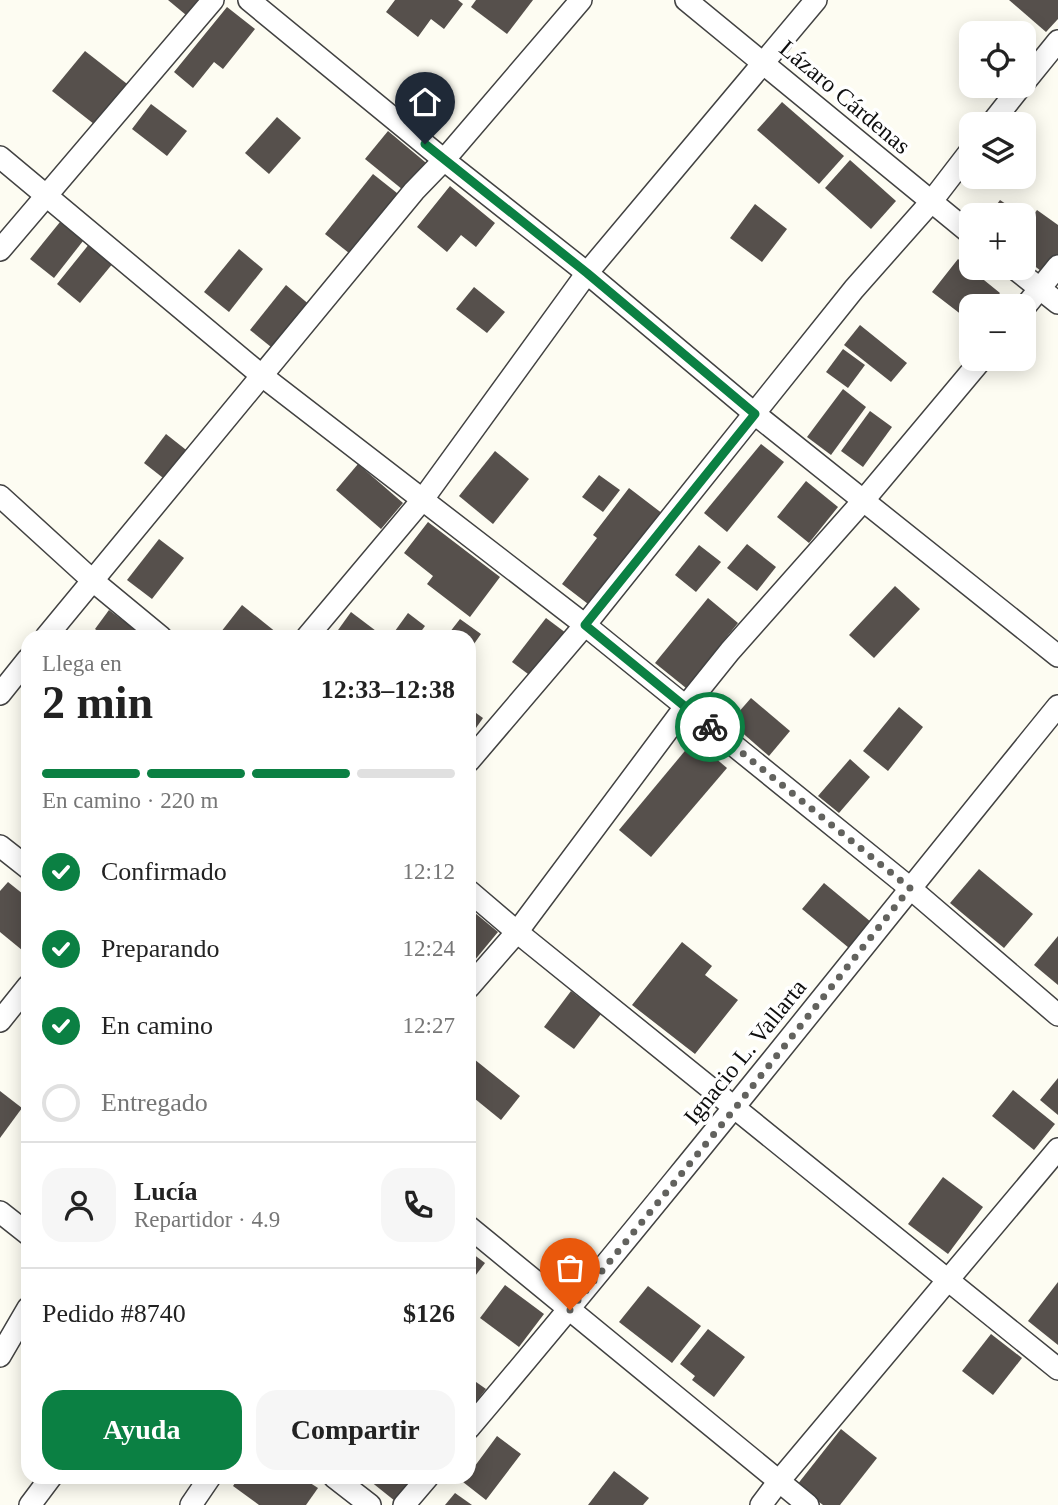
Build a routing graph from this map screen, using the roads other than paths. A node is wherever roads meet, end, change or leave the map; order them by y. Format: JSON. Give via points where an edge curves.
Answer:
{"nodes":[{"id":1,"x":213,"y":0,"type":"edge"},
{"id":2,"x":249,"y":0,"type":"edge"},
{"id":3,"x":581,"y":0,"type":"edge"},
{"id":4,"x":686,"y":0,"type":"edge"},
{"id":5,"x":816,"y":0,"type":"edge"},
{"id":6,"x":1058,"y":41,"type":"edge"},
{"id":7,"x":764,"y":63,"type":"junction"},
{"id":8,"x":1036,"y":68,"type":"edge"},
{"id":9,"x":1012,"y":98,"type":"edge"},
{"id":10,"x":1001,"y":112,"type":"edge"},
{"id":11,"x":0,"y":157,"type":"edge"},
{"id":12,"x":444,"y":160,"type":"junction"},
{"id":13,"x":959,"y":165,"type":"edge"},
{"id":14,"x":46,"y":195,"type":"junction"},
{"id":15,"x":930,"y":202,"type":"junction"},
{"id":16,"x":959,"y":225,"type":"edge"},
{"id":17,"x":0,"y":250,"type":"edge"},
{"id":18,"x":1058,"y":266,"type":"edge"},
{"id":19,"x":587,"y":273,"type":"junction"},
{"id":20,"x":1030,"y":280,"type":"edge"},
{"id":21,"x":1041,"y":288,"type":"junction"},
{"id":22,"x":1036,"y":294,"type":"edge"},
{"id":23,"x":1058,"y":303,"type":"edge"},
{"id":24,"x":972,"y":371,"type":"edge"},
{"id":25,"x":261,"y":375,"type":"junction"},
{"id":26,"x":755,"y":414,"type":"junction"},
{"id":27,"x":0,"y":496,"type":"edge"},
{"id":28,"x":423,"y":499,"type":"junction"},
{"id":29,"x":863,"y":501,"type":"junction"},
{"id":30,"x":92,"y":580,"type":"junction"},
{"id":31,"x":585,"y":625,"type":"junction"},
{"id":32,"x":52,"y":630,"type":"edge"},
{"id":33,"x":153,"y":630,"type":"edge"},
{"id":34,"x":313,"y":630,"type":"edge"},
{"id":35,"x":1058,"y":656,"type":"edge"},
{"id":36,"x":21,"y":668,"type":"edge"},
{"id":37,"x":0,"y":694,"type":"edge"},
{"id":38,"x":1058,"y":706,"type":"edge"},
{"id":39,"x":685,"y":707,"type":"junction"},
{"id":40,"x":476,"y":753,"type":"edge"},
{"id":41,"x":0,"y":846,"type":"edge"},
{"id":42,"x":21,"y":862,"type":"edge"},
{"id":43,"x":910,"y":888,"type":"junction"},
{"id":44,"x":476,"y":897,"type":"edge"},
{"id":45,"x":517,"y":932,"type":"junction"},
{"id":46,"x":476,"y":979,"type":"edge"},
{"id":47,"x":21,"y":995,"type":"edge"},
{"id":48,"x":1058,"y":1015,"type":"edge"},
{"id":49,"x":0,"y":1021,"type":"edge"},
{"id":50,"x":736,"y":1107,"type":"junction"},
{"id":51,"x":1058,"y":1149,"type":"edge"},
{"id":52,"x":0,"y":1212,"type":"edge"},
{"id":53,"x":21,"y":1228,"type":"edge"},
{"id":54,"x":476,"y":1233,"type":"edge"},
{"id":55,"x":948,"y":1279,"type":"junction"},
{"id":56,"x":570,"y":1310,"type":"junction"},
{"id":57,"x":21,"y":1319,"type":"edge"},
{"id":58,"x":2,"y":1348,"type":"edge"},
{"id":59,"x":1058,"y":1369,"type":"edge"},
{"id":60,"x":476,"y":1421,"type":"edge"},
{"id":61,"x":779,"y":1481,"type":"junction"},
{"id":62,"x":46,"y":1484,"type":"edge"},
{"id":63,"x":205,"y":1484,"type":"edge"},
{"id":64,"x":343,"y":1484,"type":"edge"},
{"id":65,"x":422,"y":1484,"type":"edge"},
{"id":66,"x":30,"y":1505,"type":"edge"},
{"id":67,"x":191,"y":1505,"type":"edge"},
{"id":68,"x":370,"y":1505,"type":"edge"},
{"id":69,"x":404,"y":1505,"type":"edge"},
{"id":70,"x":761,"y":1505,"type":"edge"},
{"id":71,"x":808,"y":1505,"type":"edge"}],
"edges":[{"from":1,"to":14,"type":"street"},
{"from":2,"to":12,"type":"street"},
{"from":3,"to":12,"type":"street"},
{"from":4,"to":7,"type":"street","name":"Lázaro Cárdenas"},
{"from":5,"to":7,"type":"street"},
{"from":6,"to":8,"type":"street"},
{"from":7,"to":15,"type":"street","name":"Lázaro Cárdenas"},
{"from":7,"to":19,"type":"street"},
{"from":9,"to":10,"type":"street"},
{"from":11,"to":14,"type":"street"},
{"from":12,"to":19,"type":"street"},
{"from":12,"to":25,"type":"street"},
{"from":13,"to":15,"type":"street"},
{"from":14,"to":17,"type":"street"},
{"from":14,"to":25,"type":"street"},
{"from":15,"to":16,"type":"street","name":"Lázaro Cárdenas"},
{"from":15,"to":26,"type":"street"},
{"from":18,"to":21,"type":"street"},
{"from":19,"to":26,"type":"street"},
{"from":19,"to":28,"type":"street"},
{"from":20,"to":21,"type":"street"},
{"from":21,"to":22,"type":"street"},
{"from":21,"to":23,"type":"street"},
{"from":24,"to":29,"type":"street"},
{"from":25,"to":28,"type":"street"},
{"from":25,"to":30,"type":"street"},
{"from":26,"to":29,"type":"street"},
{"from":26,"to":31,"type":"street"},
{"from":27,"to":30,"type":"street"},
{"from":28,"to":31,"type":"street"},
{"from":28,"to":34,"type":"street"},
{"from":29,"to":35,"type":"street"},
{"from":29,"to":39,"type":"street"},
{"from":30,"to":32,"type":"street"},
{"from":30,"to":33,"type":"street"},
{"from":31,"to":39,"type":"street"},
{"from":31,"to":40,"type":"street"},
{"from":36,"to":37,"type":"street"},
{"from":38,"to":43,"type":"street","name":"Ignacio L. Vallarta"},
{"from":39,"to":43,"type":"street"},
{"from":39,"to":45,"type":"street"},
{"from":41,"to":42,"type":"street"},
{"from":43,"to":48,"type":"street"},
{"from":43,"to":50,"type":"street","name":"Ignacio L. Vallarta"},
{"from":44,"to":45,"type":"street"},
{"from":45,"to":46,"type":"street"},
{"from":45,"to":50,"type":"street"},
{"from":47,"to":49,"type":"street"},
{"from":50,"to":55,"type":"street"},
{"from":50,"to":56,"type":"street","name":"Ignacio L. Vallarta"},
{"from":51,"to":55,"type":"street"},
{"from":52,"to":53,"type":"street"},
{"from":54,"to":56,"type":"street"},
{"from":55,"to":59,"type":"street"},
{"from":55,"to":61,"type":"street"},
{"from":56,"to":60,"type":"street","name":"Ignacio L. Vallarta"},
{"from":56,"to":61,"type":"street"},
{"from":57,"to":58,"type":"street"},
{"from":61,"to":70,"type":"street"},
{"from":61,"to":71,"type":"street"},
{"from":62,"to":66,"type":"street"},
{"from":63,"to":67,"type":"street"},
{"from":64,"to":68,"type":"street"},
{"from":65,"to":69,"type":"street"}]}
